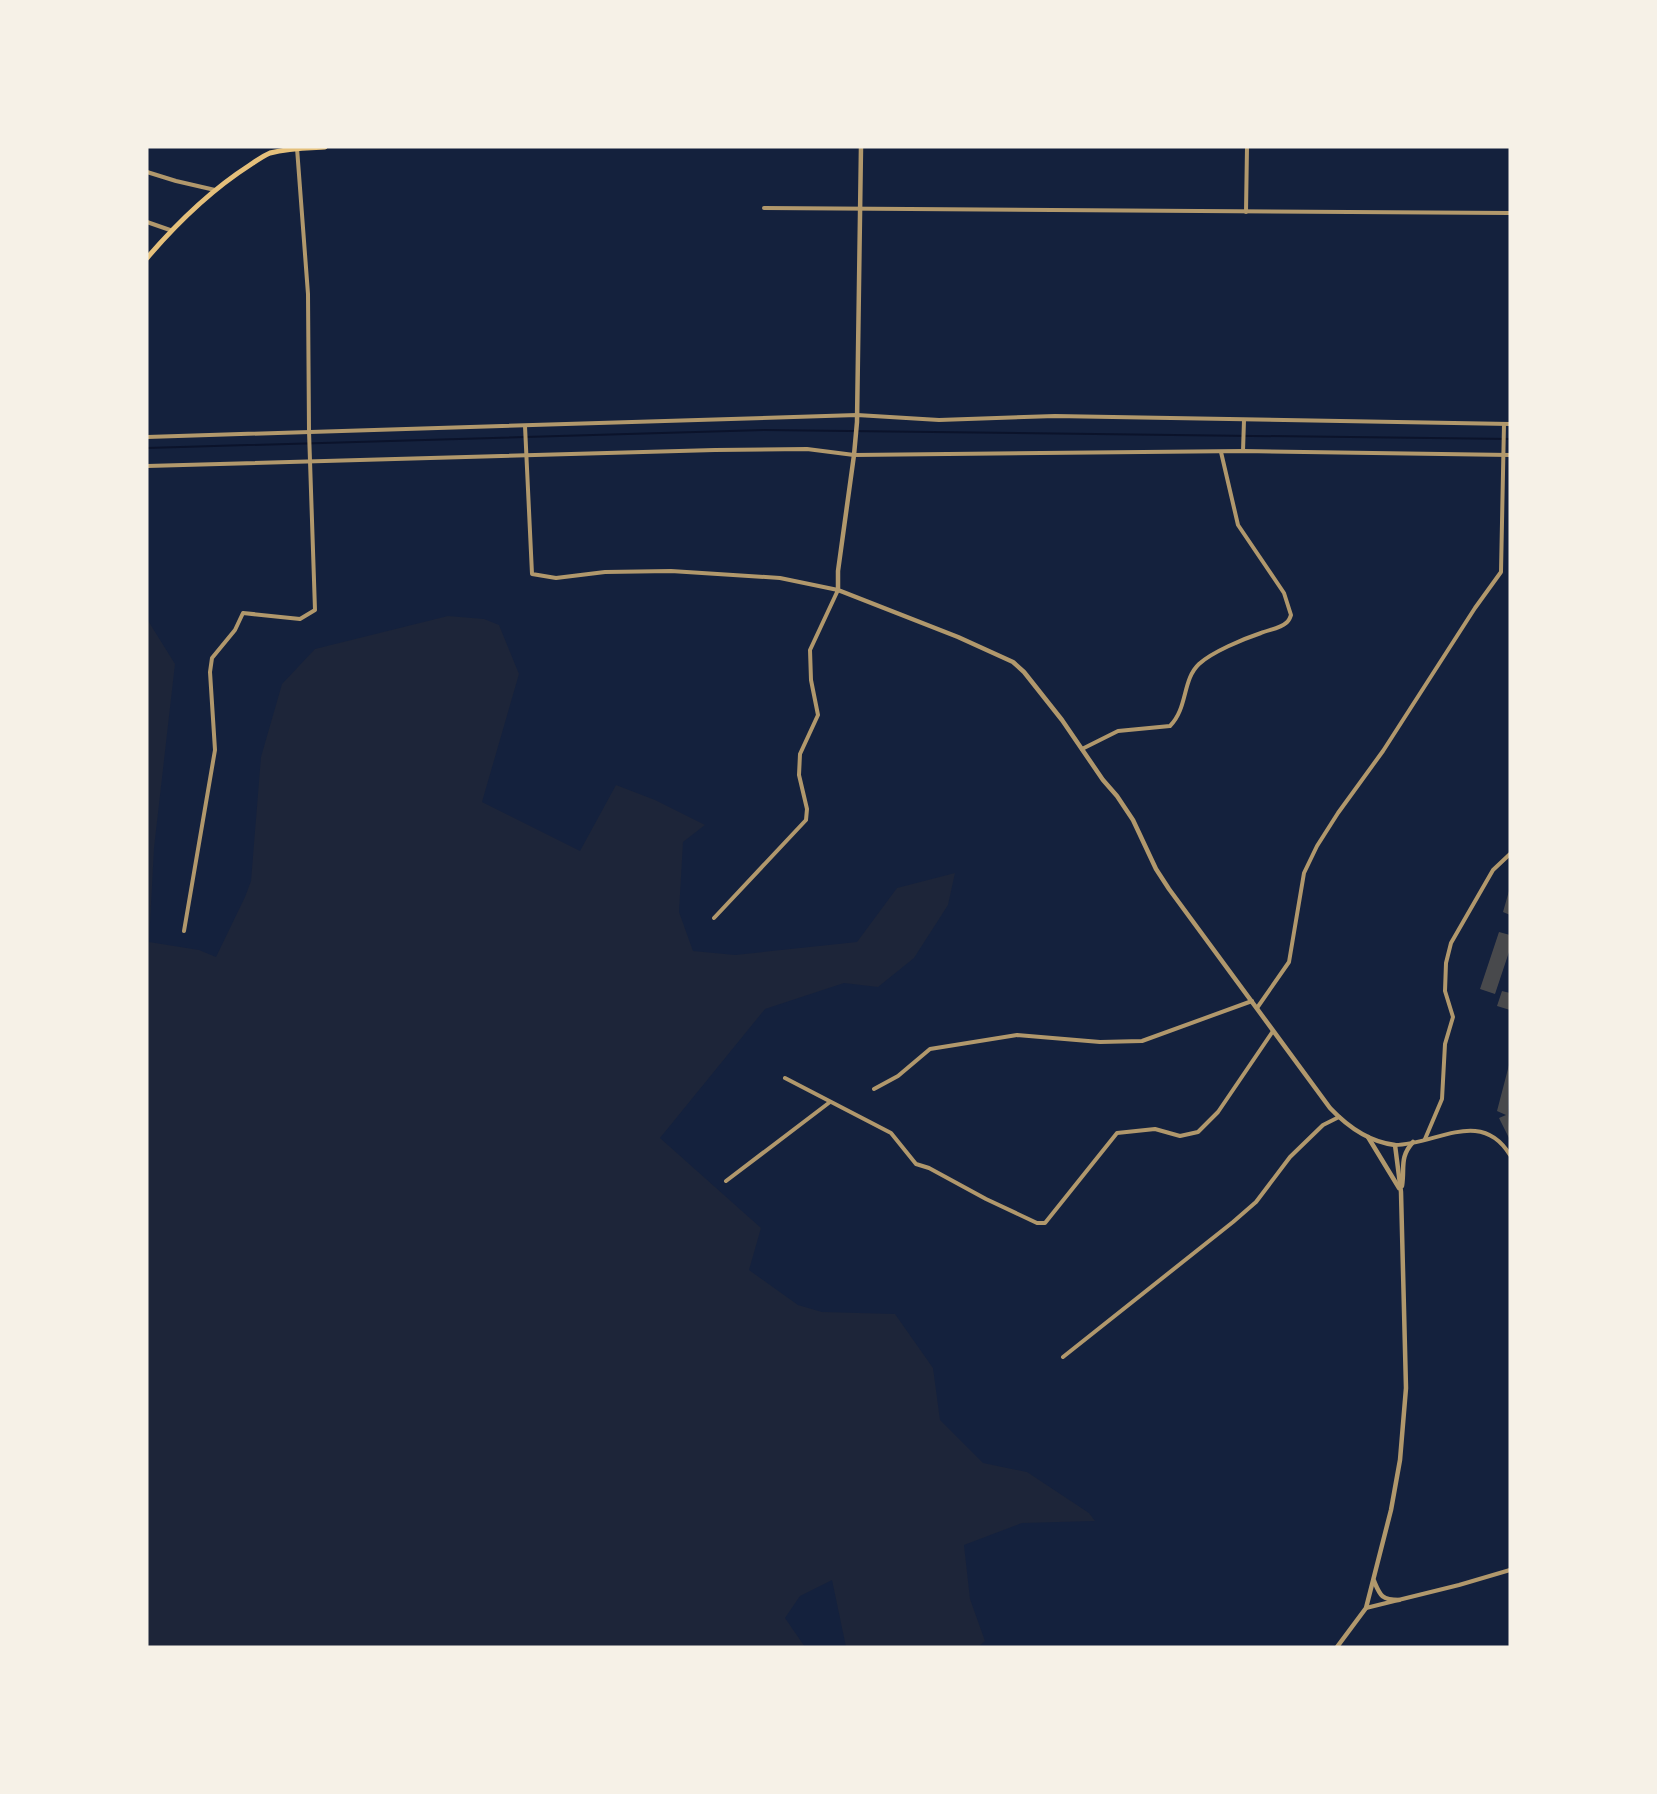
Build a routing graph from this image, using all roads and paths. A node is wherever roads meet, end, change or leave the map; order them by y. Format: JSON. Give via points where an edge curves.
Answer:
{"nodes":[{"id":1,"x":297,"y":147,"type":"edge"},
{"id":2,"x":325,"y":147,"type":"edge"},
{"id":3,"x":861,"y":147,"type":"edge"},
{"id":4,"x":1247,"y":147,"type":"edge"},
{"id":5,"x":147,"y":172,"type":"edge"},
{"id":6,"x":216,"y":190,"type":"junction"},
{"id":7,"x":764,"y":208,"type":"dead end"},
{"id":8,"x":860,"y":208,"type":"junction"},
{"id":9,"x":1246,"y":212,"type":"junction"},
{"id":10,"x":1510,"y":213,"type":"edge"},
{"id":11,"x":147,"y":222,"type":"edge"},
{"id":12,"x":170,"y":230,"type":"junction"},
{"id":13,"x":147,"y":258,"type":"edge"},
{"id":14,"x":857,"y":415,"type":"junction"},
{"id":15,"x":1244,"y":420,"type":"junction"},
{"id":16,"x":1504,"y":424,"type":"junction"},
{"id":17,"x":1510,"y":424,"type":"edge"},
{"id":18,"x":525,"y":426,"type":"junction"},
{"id":19,"x":309,"y":431,"type":"junction"},
{"id":20,"x":147,"y":437,"type":"edge"},
{"id":21,"x":1243,"y":451,"type":"junction"},
{"id":22,"x":1221,"y":452,"type":"junction"},
{"id":23,"x":854,"y":455,"type":"junction"},
{"id":24,"x":1510,"y":455,"type":"edge"},
{"id":25,"x":527,"y":456,"type":"junction"},
{"id":26,"x":1503,"y":456,"type":"junction"},
{"id":27,"x":311,"y":460,"type":"junction"},
{"id":28,"x":147,"y":466,"type":"edge"},
{"id":29,"x":838,"y":590,"type":"junction"},
{"id":30,"x":1082,"y":749,"type":"junction"},
{"id":31,"x":1510,"y":854,"type":"edge"},
{"id":32,"x":714,"y":918,"type":"dead end"},
{"id":33,"x":183,"y":931,"type":"dead end"},
{"id":34,"x":1252,"y":1001,"type":"junction"},
{"id":35,"x":1257,"y":1008,"type":"junction"},
{"id":36,"x":1273,"y":1031,"type":"junction"},
{"id":37,"x":785,"y":1078,"type":"dead end"},
{"id":38,"x":874,"y":1089,"type":"dead end"},
{"id":39,"x":830,"y":1102,"type":"junction"},
{"id":40,"x":1339,"y":1117,"type":"junction"},
{"id":41,"x":1368,"y":1137,"type":"junction"},
{"id":42,"x":1425,"y":1139,"type":"junction"},
{"id":43,"x":1413,"y":1142,"type":"junction"},
{"id":44,"x":1395,"y":1145,"type":"junction"},
{"id":45,"x":1510,"y":1155,"type":"edge"},
{"id":46,"x":726,"y":1181,"type":"dead end"},
{"id":47,"x":1401,"y":1192,"type":"junction"},
{"id":48,"x":1063,"y":1357,"type":"dead end"},
{"id":49,"x":1510,"y":1570,"type":"edge"},
{"id":50,"x":1374,"y":1581,"type":"junction"},
{"id":51,"x":1399,"y":1600,"type":"junction"},
{"id":52,"x":1366,"y":1608,"type":"junction"},
{"id":53,"x":1337,"y":1647,"type":"edge"}],
"edges":[{"from":1,"to":2,"type":"main road"},
{"from":1,"to":6,"type":"main road","via":[[268,154]]},
{"from":1,"to":19,"type":"street","via":[[308,294]]},
{"from":3,"to":8,"type":"street"},
{"from":4,"to":9,"type":"street"},
{"from":5,"to":6,"type":"street"},
{"from":6,"to":12,"type":"main road"},
{"from":7,"to":8,"type":"street"},
{"from":8,"to":9,"type":"street"},
{"from":8,"to":14,"type":"street"},
{"from":9,"to":10,"type":"street"},
{"from":11,"to":12,"type":"street"},
{"from":12,"to":13,"type":"main road"},
{"from":14,"to":15,"type":"street","via":[[939,420],[1055,416]]},
{"from":14,"to":18,"type":"street"},
{"from":14,"to":23,"type":"street"},
{"from":15,"to":16,"type":"street"},
{"from":15,"to":21,"type":"street"},
{"from":16,"to":17,"type":"street"},
{"from":16,"to":26,"type":"street"},
{"from":18,"to":19,"type":"street"},
{"from":18,"to":25,"type":"street"},
{"from":19,"to":20,"type":"street"},
{"from":19,"to":27,"type":"street"},
{"from":21,"to":22,"type":"street"},
{"from":21,"to":26,"type":"street"},
{"from":22,"to":23,"type":"street"},
{"from":22,"to":30,"type":"street","via":[[1238,525],[1284,593],[1291,615],[1286,624],[1197,665],[1181,711],[1170,726],[1118,731]]},
{"from":23,"to":25,"type":"street","via":[[807,449]]},
{"from":23,"to":29,"type":"street","via":[[837,571]]},
{"from":24,"to":26,"type":"street"},
{"from":25,"to":27,"type":"street"},
{"from":25,"to":29,"type":"street","via":[[532,574],[556,578],[605,572],[682,572],[780,578]]},
{"from":26,"to":35,"type":"street","via":[[1501,572],[1317,846],[1304,873],[1288,962]]},
{"from":27,"to":28,"type":"street"},
{"from":27,"to":33,"type":"street","via":[[315,610],[300,619],[243,613],[235,630],[212,658],[215,750]]},
{"from":29,"to":30,"type":"street","via":[[1013,662]]},
{"from":29,"to":32,"type":"street","via":[[810,650],[818,715],[800,754],[806,820]]},
{"from":30,"to":34,"type":"street","via":[[1133,820],[1169,889]]},
{"from":31,"to":42,"type":"street","via":[[1493,870],[1451,943],[1446,991],[1453,1017],[1445,1044],[1442,1099]]},
{"from":34,"to":35,"type":"street"},
{"from":34,"to":38,"type":"street","via":[[1142,1041],[1100,1042],[1017,1035],[930,1049],[898,1076]]},
{"from":35,"to":36,"type":"street"},
{"from":36,"to":39,"type":"street","via":[[1218,1112],[1198,1132],[1180,1136],[1155,1129],[1117,1133],[1045,1223],[1037,1223],[929,1167],[915,1164],[891,1133]]},
{"from":36,"to":40,"type":"street"},
{"from":37,"to":39,"type":"street"},
{"from":39,"to":46,"type":"street"},
{"from":40,"to":41,"type":"street"},
{"from":40,"to":48,"type":"street","via":[[1323,1125],[1290,1157],[1256,1202],[1233,1222]]},
{"from":41,"to":44,"type":"street"},
{"from":41,"to":47,"type":"street"},
{"from":42,"to":43,"type":"street"},
{"from":42,"to":45,"type":"street","via":[[1466,1131],[1490,1133]]},
{"from":43,"to":44,"type":"street"},
{"from":43,"to":47,"type":"street","via":[[1403,1160]]},
{"from":44,"to":47,"type":"street"},
{"from":47,"to":50,"type":"street","via":[[1405,1407],[1395,1490]]},
{"from":49,"to":51,"type":"street"},
{"from":50,"to":51,"type":"street","via":[[1383,1597]]},
{"from":50,"to":52,"type":"street"},
{"from":51,"to":52,"type":"street"},
{"from":52,"to":53,"type":"street"}]}
